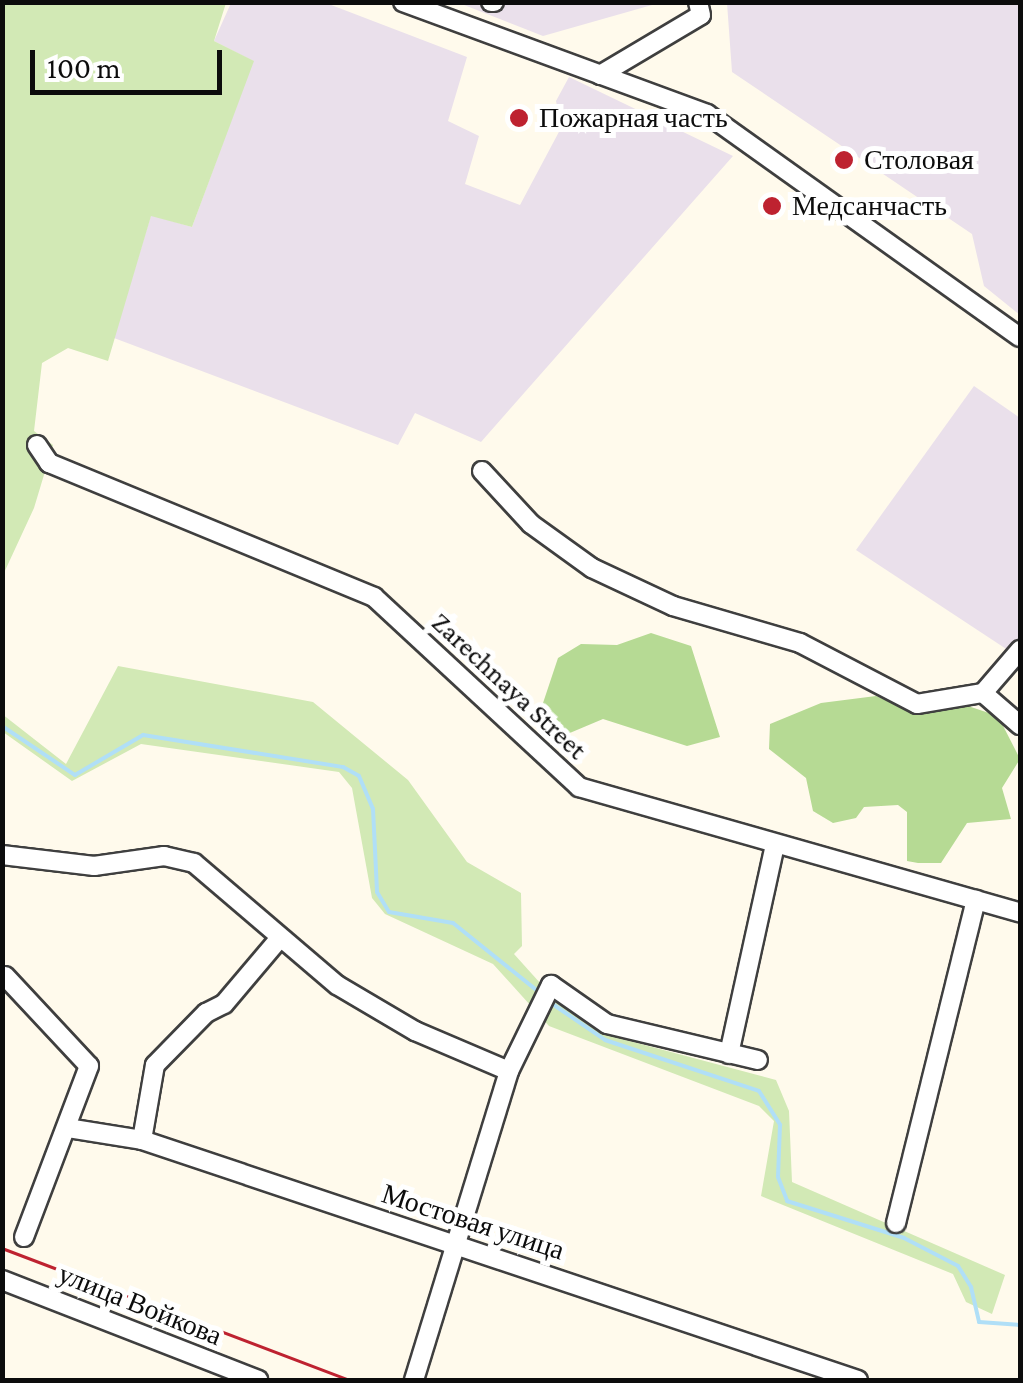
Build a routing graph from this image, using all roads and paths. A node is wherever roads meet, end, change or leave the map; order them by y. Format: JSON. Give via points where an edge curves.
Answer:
{"nodes":[{"id":1,"x":402,"y":2,"type":"edge"},
{"id":2,"x":698,"y":2,"type":"edge"},
{"id":3,"x":600,"y":75,"type":"junction"},
{"id":4,"x":1020,"y":337,"type":"edge"},
{"id":5,"x":37,"y":445,"type":"dead end"},
{"id":6,"x":482,"y":471,"type":"dead end"},
{"id":7,"x":1020,"y":650,"type":"edge"},
{"id":8,"x":983,"y":693,"type":"junction"},
{"id":9,"x":1020,"y":726,"type":"edge"},
{"id":10,"x":775,"y":844,"type":"junction"},
{"id":11,"x":2,"y":854,"type":"edge"},
{"id":12,"x":976,"y":900,"type":"junction"},
{"id":13,"x":1020,"y":913,"type":"edge"},
{"id":14,"x":279,"y":939,"type":"junction"},
{"id":15,"x":5,"y":976,"type":"dead end"},
{"id":16,"x":729,"y":1054,"type":"junction"},
{"id":17,"x":758,"y":1060,"type":"dead end"},
{"id":18,"x":509,"y":1071,"type":"junction"},
{"id":19,"x":68,"y":1128,"type":"junction"},
{"id":20,"x":142,"y":1140,"type":"junction"},
{"id":21,"x":896,"y":1223,"type":"dead end"},
{"id":22,"x":24,"y":1238,"type":"dead end"},
{"id":23,"x":455,"y":1244,"type":"junction"},
{"id":24,"x":2,"y":1280,"type":"edge"},
{"id":25,"x":258,"y":1380,"type":"edge"},
{"id":26,"x":414,"y":1380,"type":"edge"},
{"id":27,"x":858,"y":1380,"type":"edge"}],
"edges":[{"from":1,"to":3,"type":"street"},
{"from":2,"to":3,"type":"street","via":[[701,14]]},
{"from":3,"to":4,"type":"street","via":[[707,114],[760,146]]},
{"from":5,"to":10,"type":"street","name":"Zarechnaya Street","via":[[49,463],[374,598],[579,787]]},
{"from":6,"to":8,"type":"street","via":[[532,524],[592,568],[673,606],[747,633],[800,642],[917,704]]},
{"from":7,"to":8,"type":"street"},
{"from":8,"to":9,"type":"street"},
{"from":10,"to":12,"type":"street","name":"Zarechnaya Street"},
{"from":10,"to":16,"type":"street"},
{"from":11,"to":14,"type":"street","via":[[94,866],[164,856],[194,864]]},
{"from":12,"to":13,"type":"street","name":"Zarechnaya Street"},
{"from":12,"to":21,"type":"street"},
{"from":14,"to":18,"type":"street","via":[[384,1013]]},
{"from":14,"to":20,"type":"street","via":[[224,1004],[206,1012],[155,1064]]},
{"from":15,"to":19,"type":"street","via":[[89,1066]]},
{"from":16,"to":17,"type":"street"},
{"from":16,"to":18,"type":"street","via":[[606,1024],[550,984]]},
{"from":18,"to":23,"type":"street"},
{"from":19,"to":20,"type":"street","name":"Мостовая улица"},
{"from":19,"to":22,"type":"street"},
{"from":20,"to":23,"type":"street","name":"Мостовая улица"},
{"from":23,"to":26,"type":"street"},
{"from":23,"to":27,"type":"street","name":"Мостовая улица"},
{"from":24,"to":25,"type":"street","name":"улица Войкова"}]}
